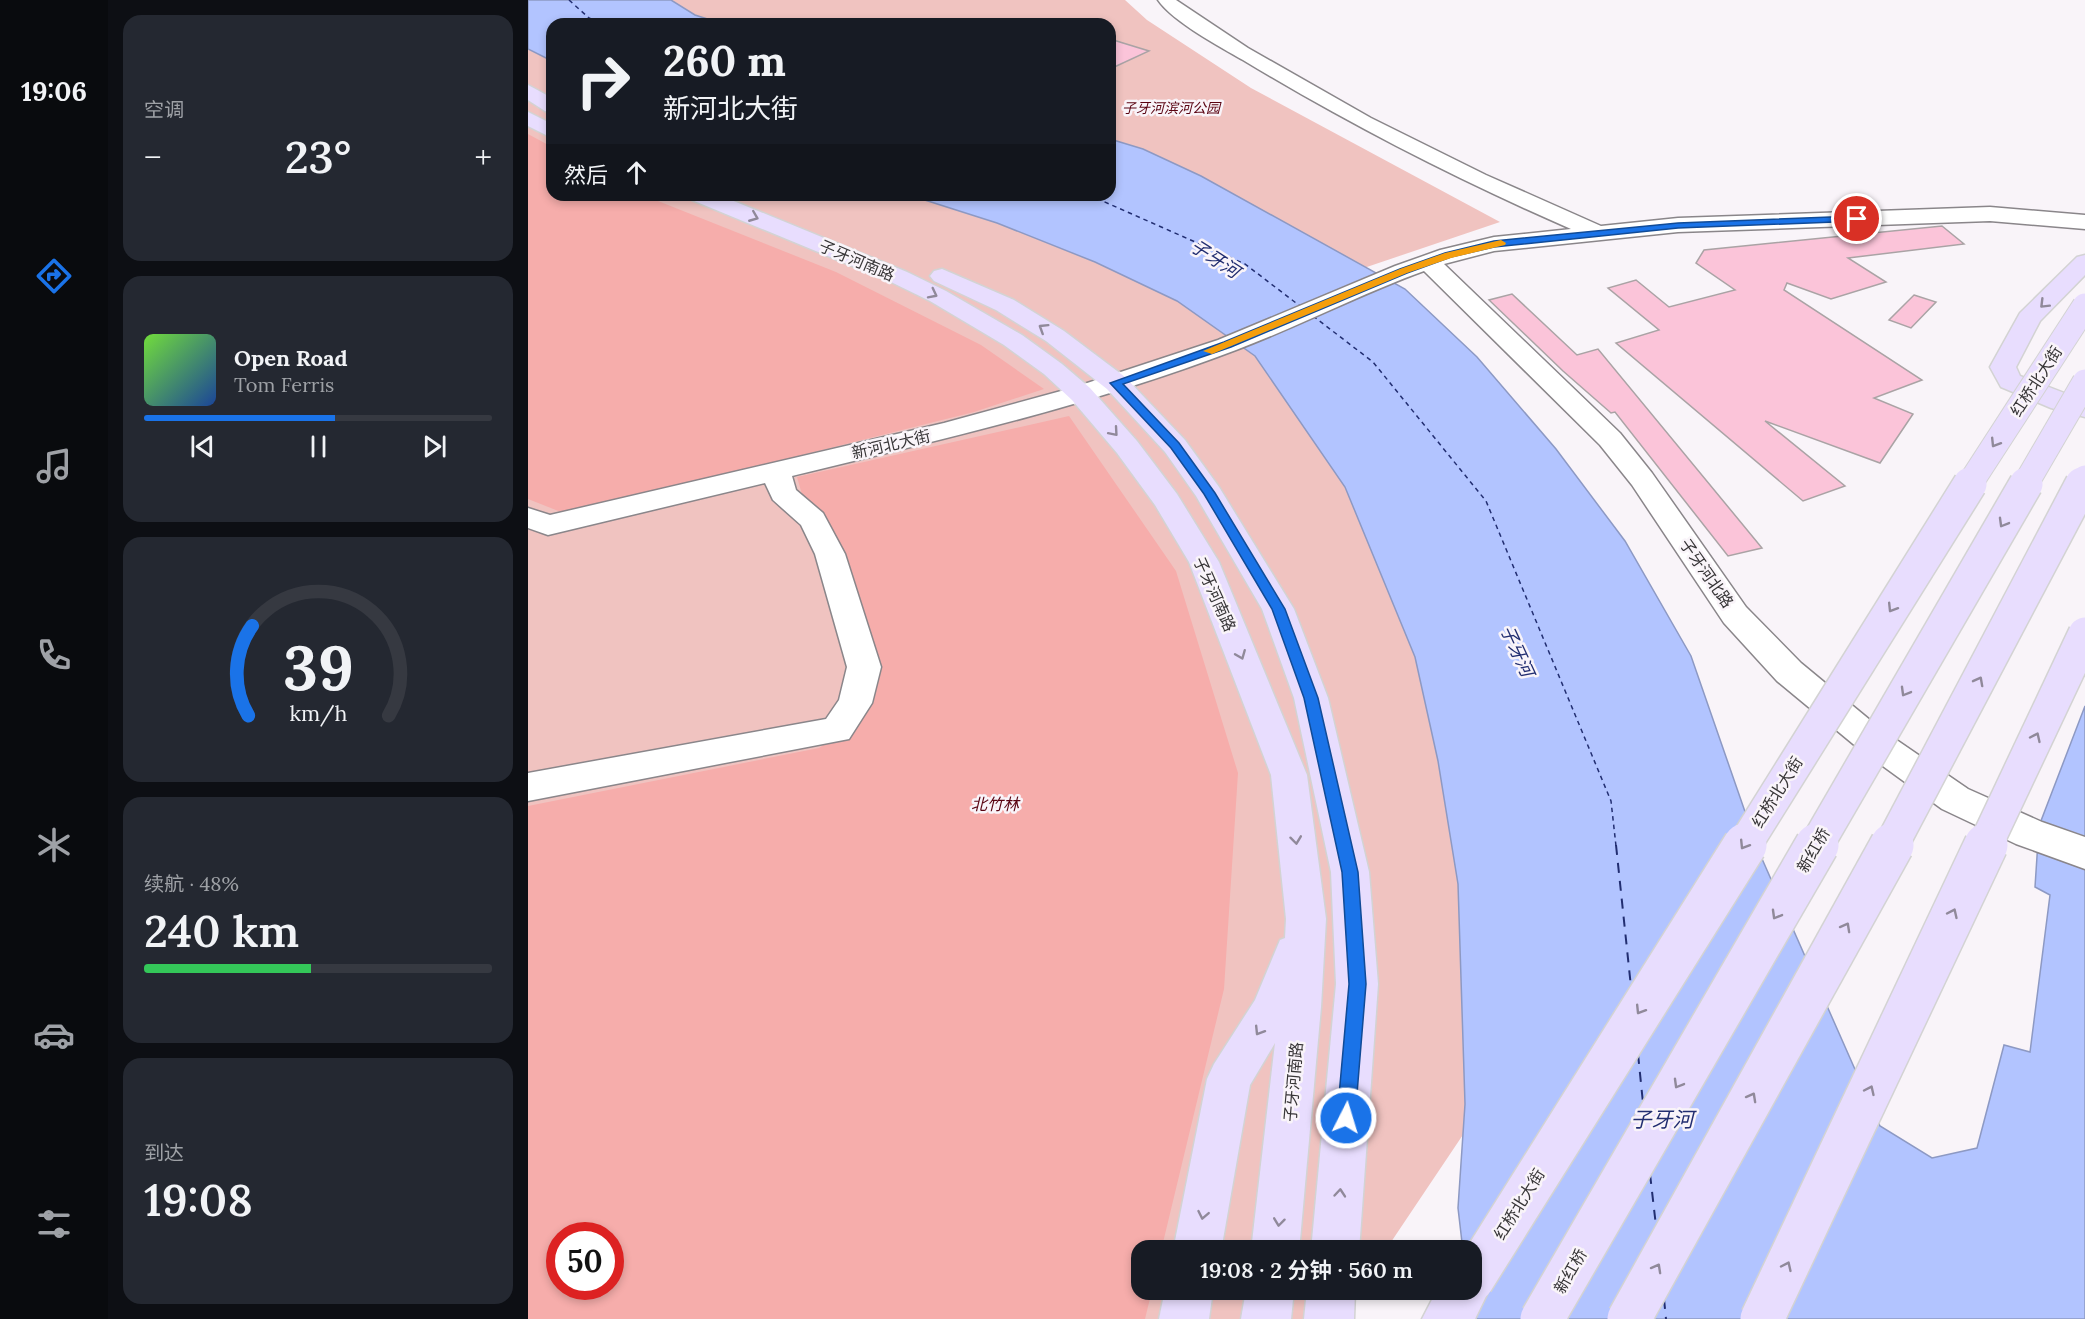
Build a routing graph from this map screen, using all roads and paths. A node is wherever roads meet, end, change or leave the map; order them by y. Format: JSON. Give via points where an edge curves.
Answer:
{"nodes":[{"id":1,"x":1151,"y":0,"type":"edge"},
{"id":2,"x":1166,"y":0,"type":"edge"},
{"id":3,"x":528,"y":91,"type":"edge"},
{"id":4,"x":546,"y":102,"type":"edge"},
{"id":5,"x":528,"y":118,"type":"edge"},
{"id":6,"x":546,"y":128,"type":"edge"},
{"id":7,"x":715,"y":201,"type":"edge"},
{"id":8,"x":762,"y":201,"type":"edge"},
{"id":9,"x":2085,"y":222,"type":"edge"},
{"id":10,"x":1600,"y":234,"type":"junction"},
{"id":11,"x":1569,"y":236,"type":"junction"},
{"id":12,"x":2085,"y":262,"type":"edge"},
{"id":13,"x":1415,"y":266,"type":"junction"},
{"id":14,"x":2085,"y":306,"type":"edge"},
{"id":15,"x":1087,"y":379,"type":"junction"},
{"id":16,"x":2085,"y":382,"type":"edge"},
{"id":17,"x":2085,"y":409,"type":"edge"},
{"id":18,"x":776,"y":472,"type":"junction"},
{"id":19,"x":2085,"y":478,"type":"edge"},
{"id":20,"x":538,"y":521,"type":"edge"},
{"id":21,"x":2085,"y":634,"type":"edge"},
{"id":22,"x":528,"y":787,"type":"edge"},
{"id":23,"x":2085,"y":853,"type":"edge"},
{"id":24,"x":1306,"y":919,"type":"junction"},
{"id":25,"x":1199,"y":1240,"type":"edge"},
{"id":26,"x":1276,"y":1240,"type":"edge"},
{"id":27,"x":1336,"y":1240,"type":"edge"},
{"id":28,"x":1482,"y":1264,"type":"edge"},
{"id":29,"x":1187,"y":1300,"type":"edge"},
{"id":30,"x":1269,"y":1300,"type":"edge"},
{"id":31,"x":1330,"y":1300,"type":"edge"},
{"id":32,"x":1459,"y":1300,"type":"edge"},
{"id":33,"x":1184,"y":1319,"type":"edge"},
{"id":34,"x":1266,"y":1319,"type":"edge"},
{"id":35,"x":1329,"y":1319,"type":"edge"},
{"id":36,"x":1447,"y":1319,"type":"edge"},
{"id":37,"x":1542,"y":1319,"type":"edge"},
{"id":38,"x":1629,"y":1319,"type":"edge"},
{"id":39,"x":1762,"y":1319,"type":"edge"}],
"edges":[{"from":1,"to":11,"type":"street","via":[[1235,60],[1304,102],[1482,196]]},
{"from":2,"to":10,"type":"street","via":[[1252,58],[1408,147]]},
{"from":3,"to":4,"type":"main road"},
{"from":5,"to":6,"type":"main road"},
{"from":7,"to":15,"type":"main road","name":"子牙河南路","one_way":true,"via":[[899,277]]},
{"from":15,"to":8,"type":"main road","name":"子牙河南路","one_way":true,"via":[[1030,321],[956,282]]},
{"from":9,"to":10,"type":"street","via":[[1990,214],[1678,225]]},
{"from":10,"to":11,"type":"street"},
{"from":11,"to":13,"type":"street","via":[[1494,244]]},
{"from":12,"to":17,"type":"main road","one_way":true,"via":[[2029,318],[2003,367],[2010,381]]},
{"from":13,"to":15,"type":"street","name":"新河北大街","via":[[1227,345]]},
{"from":13,"to":23,"type":"street","name":"子牙河北路","via":[[1610,439],[1735,615],[1790,672],[1870,739],[1955,799],[2029,833]]},
{"from":14,"to":28,"type":"main road","name":"红桥北大街","one_way":true,"bridge":true},
{"from":15,"to":18,"type":"street","name":"新河北大街","via":[[950,430]]},
{"from":15,"to":24,"type":"main road","name":"子牙河南路","one_way":true,"via":[[1204,562],[1289,775]]},
{"from":27,"to":15,"type":"main road","name":"子牙河南路","one_way":true,"via":[[1357,984],[1350,872],[1311,698],[1278,609],[1209,493],[1175,446]]},
{"from":16,"to":37,"type":"main road","name":"新红桥","one_way":true,"bridge":true},
{"from":18,"to":20,"type":"street","name":"新河北大街"},
{"from":18,"to":22,"type":"street","via":[[783,494],[813,520],[830,554],[864,667],[855,703],[837,730]]},
{"from":38,"to":19,"type":"main road","one_way":true,"bridge":true,"via":[[1912,809]]},
{"from":39,"to":21,"type":"main road","one_way":true,"bridge":true},
{"from":24,"to":25,"type":"main road","one_way":true,"via":[[1272,1010],[1229,1079]]},
{"from":24,"to":26,"type":"main road","name":"子牙河南路","one_way":true},
{"from":29,"to":33,"type":"main road"},
{"from":30,"to":34,"type":"main road"},
{"from":31,"to":35,"type":"main road"},
{"from":32,"to":36,"type":"main road"}]}
